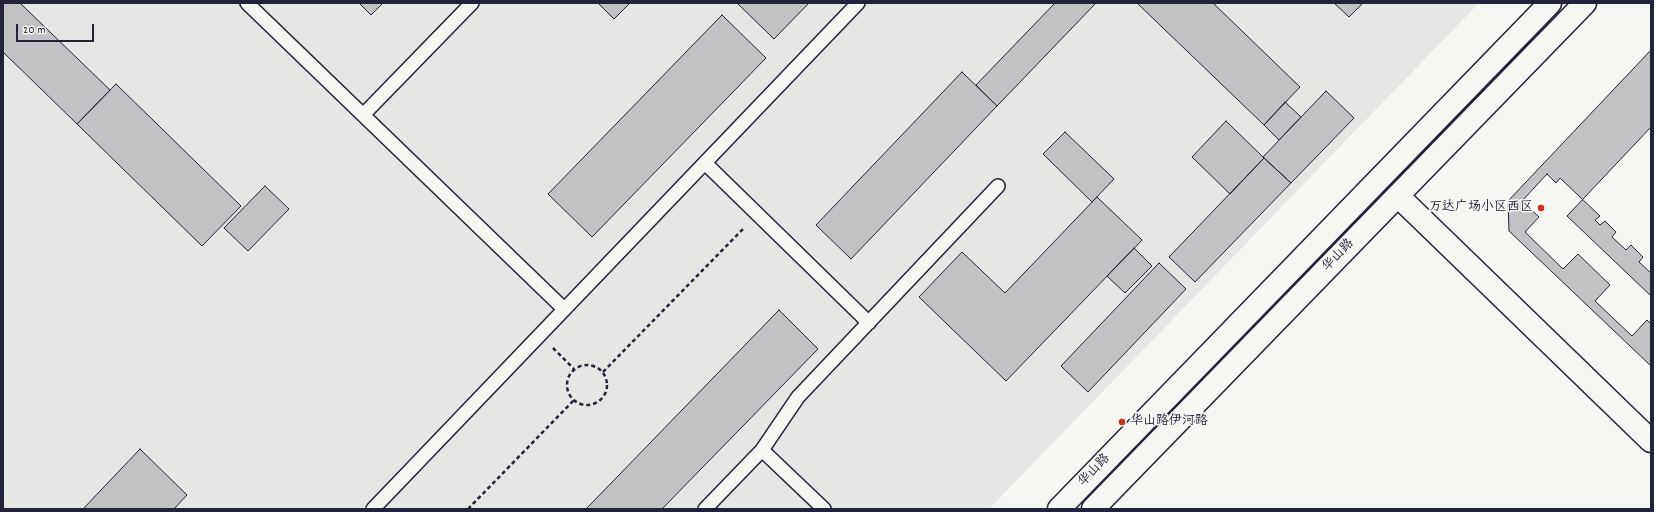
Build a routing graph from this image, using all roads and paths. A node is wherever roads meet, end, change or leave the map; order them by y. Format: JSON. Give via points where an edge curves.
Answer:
{"nodes":[{"id":1,"x":247,"y":3,"type":"edge"},
{"id":2,"x":472,"y":3,"type":"edge"},
{"id":3,"x":858,"y":3,"type":"edge"},
{"id":4,"x":1550,"y":3,"type":"edge"},
{"id":5,"x":1585,"y":3,"type":"edge"},
{"id":6,"x":363,"y":115,"type":"junction"},
{"id":7,"x":705,"y":163,"type":"junction"},
{"id":8,"x":998,"y":186,"type":"dead end"},
{"id":9,"x":1398,"y":196,"type":"junction"},
{"id":10,"x":757,"y":215,"type":"junction"},
{"id":11,"x":564,"y":309,"type":"junction"},
{"id":12,"x":869,"y":323,"type":"junction"},
{"id":13,"x":539,"y":336,"type":"junction"},
{"id":14,"x":574,"y":369,"type":"junction"},
{"id":15,"x":603,"y":372,"type":"junction"},
{"id":16,"x":574,"y":400,"type":"junction"},
{"id":17,"x":1651,"y":441,"type":"edge"},
{"id":18,"x":762,"y":450,"type":"junction"},
{"id":19,"x":373,"y":509,"type":"edge"},
{"id":20,"x":468,"y":509,"type":"edge"},
{"id":21,"x":705,"y":509,"type":"edge"},
{"id":22,"x":824,"y":509,"type":"edge"},
{"id":23,"x":1059,"y":509,"type":"edge"},
{"id":24,"x":1093,"y":509,"type":"edge"}],
"edges":[{"from":1,"to":6,"type":"lane"},
{"from":2,"to":6,"type":"lane"},
{"from":3,"to":7,"type":"lane"},
{"from":4,"to":23,"type":"street","name":"华山路"},
{"from":5,"to":9,"type":"street","name":"华山路"},
{"from":6,"to":11,"type":"lane"},
{"from":7,"to":10,"type":"lane"},
{"from":7,"to":11,"type":"lane"},
{"from":8,"to":12,"type":"lane"},
{"from":9,"to":17,"type":"street"},
{"from":9,"to":24,"type":"street","name":"华山路"},
{"from":10,"to":12,"type":"lane"},
{"from":10,"to":15,"type":"path"},
{"from":11,"to":13,"type":"lane"},
{"from":12,"to":18,"type":"lane","via":[[798,397]]},
{"from":13,"to":14,"type":"path"},
{"from":13,"to":19,"type":"lane"},
{"from":14,"to":15,"type":"path","via":[[591,364]]},
{"from":14,"to":16,"type":"path","via":[[568,377],[566,388]]},
{"from":15,"to":16,"type":"path","via":[[608,382],[604,396],[599,402],[589,405],[579,404]]},
{"from":16,"to":20,"type":"path"},
{"from":18,"to":21,"type":"lane"},
{"from":18,"to":22,"type":"lane"}]}
